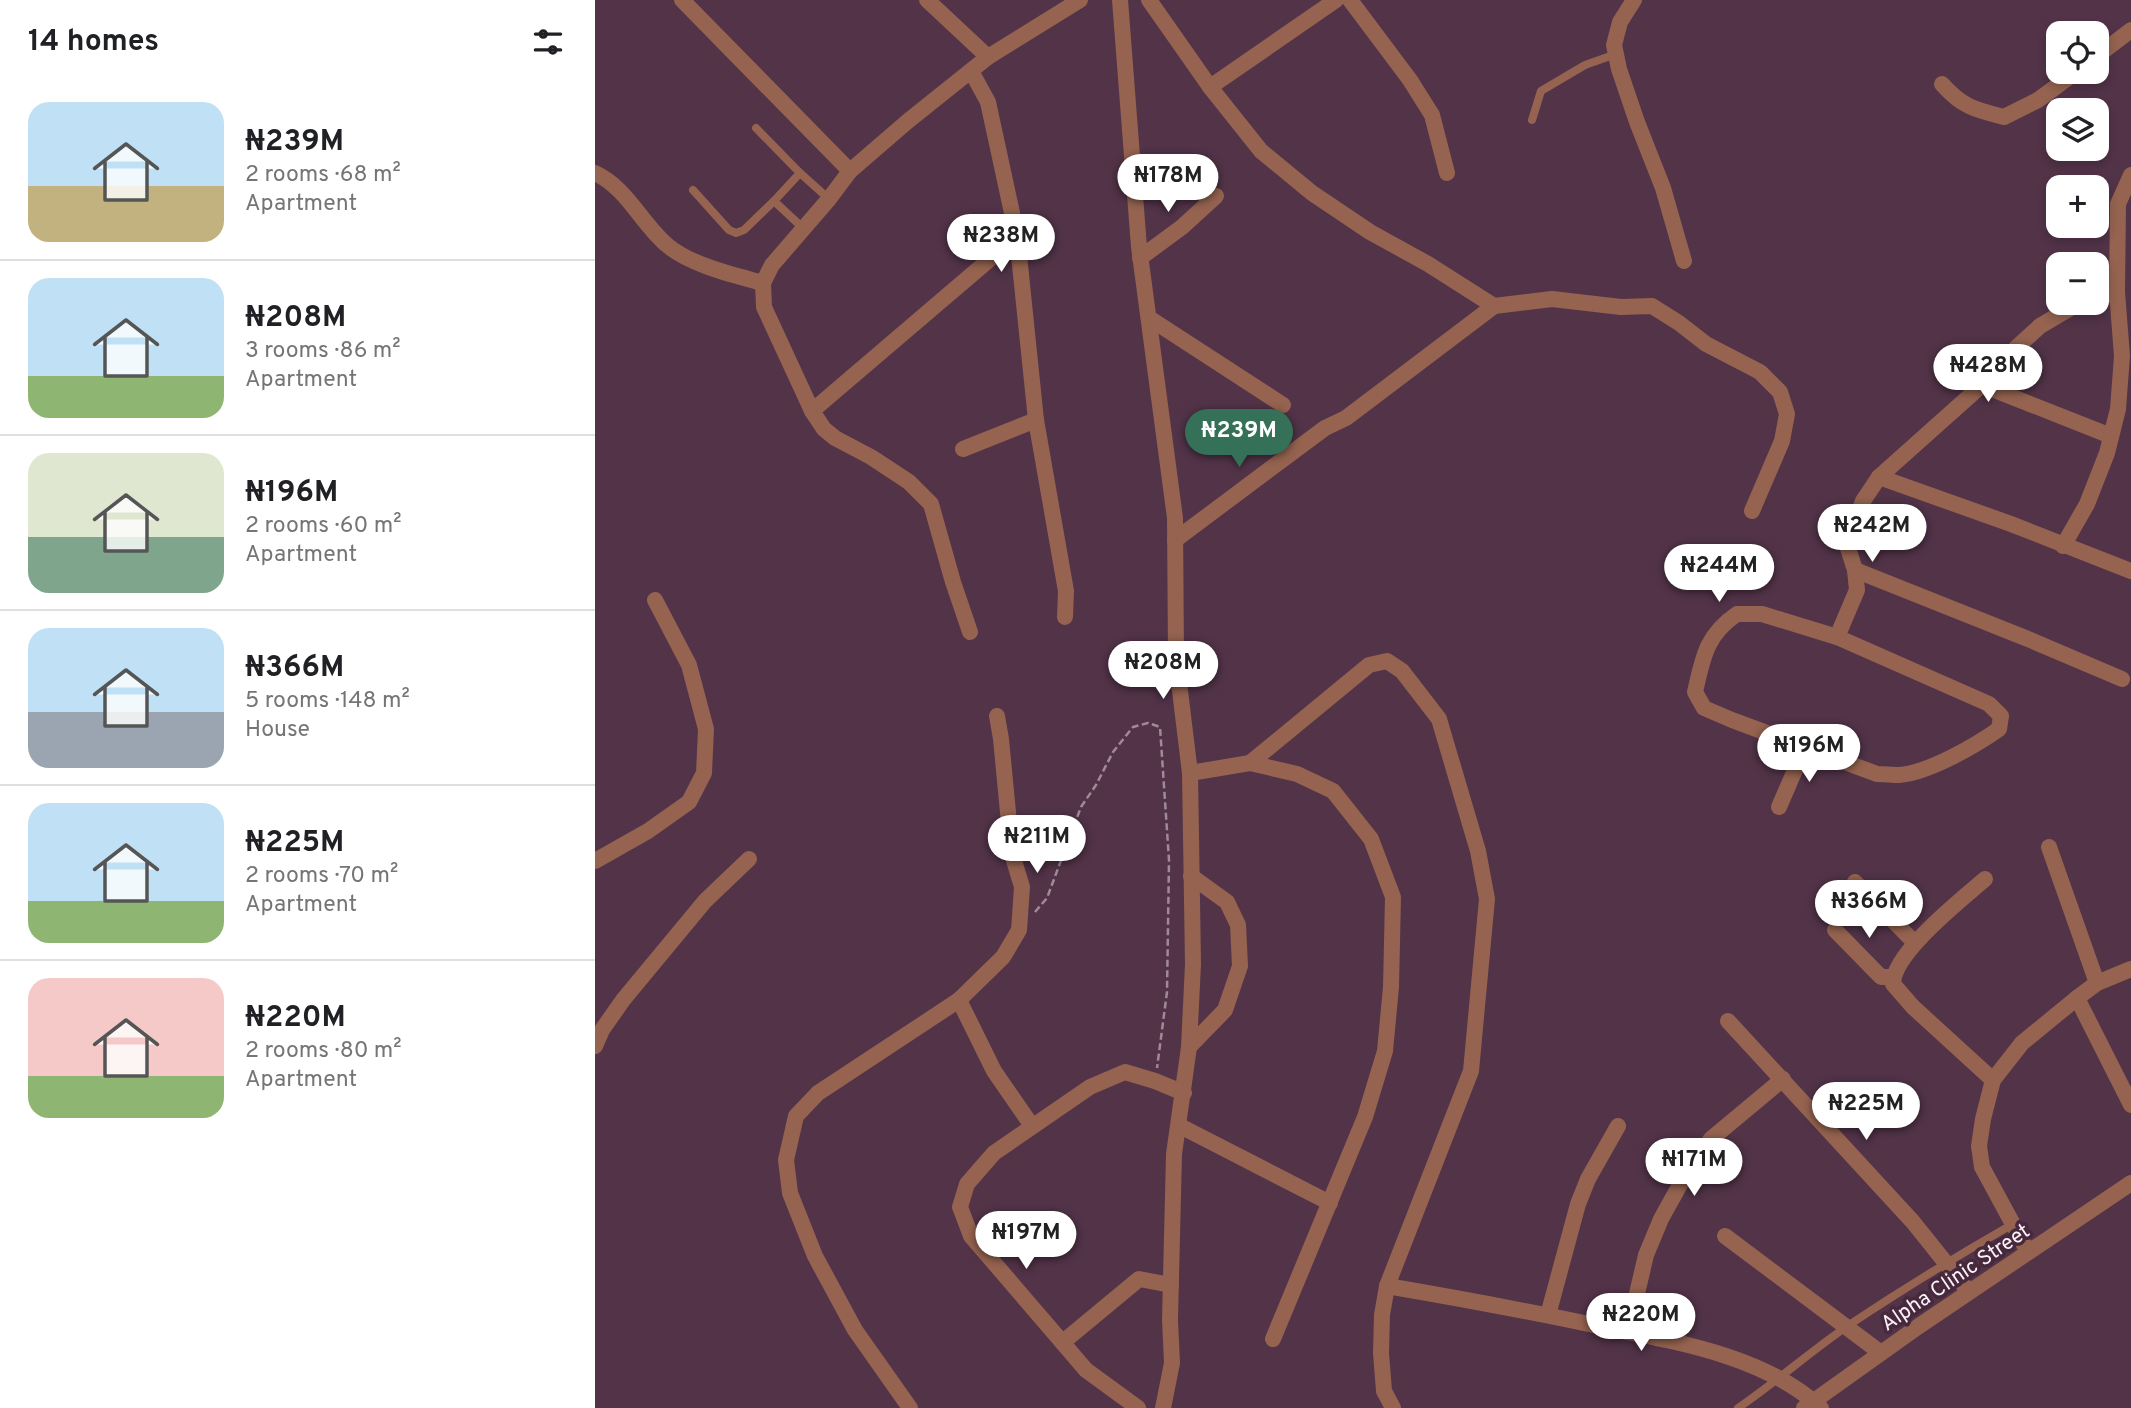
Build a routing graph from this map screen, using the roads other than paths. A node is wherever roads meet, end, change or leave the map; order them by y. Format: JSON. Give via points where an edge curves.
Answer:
{"nodes":[{"id":1,"x":682,"y":0,"type":"edge"},
{"id":2,"x":927,"y":0,"type":"edge"},
{"id":3,"x":1080,"y":0,"type":"edge"},
{"id":4,"x":1120,"y":0,"type":"edge"},
{"id":5,"x":1149,"y":0,"type":"edge"},
{"id":6,"x":1336,"y":0,"type":"edge"},
{"id":7,"x":1350,"y":0,"type":"edge"},
{"id":8,"x":1634,"y":0,"type":"edge"},
{"id":9,"x":2131,"y":30,"type":"edge"},
{"id":10,"x":2109,"y":47,"type":"edge"},
{"id":11,"x":1616,"y":54,"type":"junction"},
{"id":12,"x":988,"y":57,"type":"junction"},
{"id":13,"x":971,"y":71,"type":"junction"},
{"id":14,"x":1943,"y":84,"type":"dead end"},
{"id":15,"x":2060,"y":84,"type":"edge"},
{"id":16,"x":1210,"y":87,"type":"junction"},
{"id":17,"x":1532,"y":120,"type":"dead end"},
{"id":18,"x":756,"y":128,"type":"dead end"},
{"id":19,"x":850,"y":171,"type":"junction"},
{"id":20,"x":595,"y":173,"type":"edge"},
{"id":21,"x":800,"y":173,"type":"junction"},
{"id":22,"x":1447,"y":173,"type":"dead end"},
{"id":23,"x":2131,"y":176,"type":"edge"},
{"id":24,"x":693,"y":190,"type":"dead end"},
{"id":25,"x":1216,"y":196,"type":"dead end"},
{"id":26,"x":829,"y":199,"type":"junction"},
{"id":27,"x":774,"y":201,"type":"junction"},
{"id":28,"x":804,"y":229,"type":"junction"},
{"id":29,"x":1017,"y":236,"type":"junction"},
{"id":30,"x":1140,"y":258,"type":"junction"},
{"id":31,"x":1684,"y":261,"type":"dead end"},
{"id":32,"x":763,"y":284,"type":"junction"},
{"id":33,"x":2117,"y":292,"type":"junction"},
{"id":34,"x":2109,"y":294,"type":"edge"},
{"id":35,"x":1494,"y":306,"type":"junction"},
{"id":36,"x":2059,"y":315,"type":"edge"},
{"id":37,"x":1149,"y":318,"type":"junction"},
{"id":38,"x":1982,"y":385,"type":"junction"},
{"id":39,"x":1283,"y":405,"type":"dead end"},
{"id":40,"x":812,"y":411,"type":"junction"},
{"id":41,"x":1036,"y":420,"type":"junction"},
{"id":42,"x":2111,"y":436,"type":"junction"},
{"id":43,"x":963,"y":449,"type":"dead end"},
{"id":44,"x":1879,"y":477,"type":"junction"},
{"id":45,"x":1752,"y":511,"type":"dead end"},
{"id":46,"x":1175,"y":541,"type":"junction"},
{"id":47,"x":2063,"y":546,"type":"junction"},
{"id":48,"x":1855,"y":570,"type":"junction"},
{"id":49,"x":2131,"y":571,"type":"edge"},
{"id":50,"x":655,"y":600,"type":"dead end"},
{"id":51,"x":1065,"y":617,"type":"dead end"},
{"id":52,"x":970,"y":632,"type":"dead end"},
{"id":53,"x":1837,"y":637,"type":"junction"},
{"id":54,"x":2122,"y":679,"type":"dead end"},
{"id":55,"x":997,"y":716,"type":"dead end"},
{"id":56,"x":1805,"y":747,"type":"junction"},
{"id":57,"x":1250,"y":763,"type":"junction"},
{"id":58,"x":1190,"y":773,"type":"junction"},
{"id":59,"x":1779,"y":807,"type":"dead end"},
{"id":60,"x":2049,"y":847,"type":"dead end"},
{"id":61,"x":749,"y":859,"type":"dead end"},
{"id":62,"x":595,"y":861,"type":"edge"},
{"id":63,"x":1191,"y":876,"type":"junction"},
{"id":64,"x":1985,"y":879,"type":"dead end"},
{"id":65,"x":1855,"y":881,"type":"dead end"},
{"id":66,"x":1835,"y":930,"type":"dead end"},
{"id":67,"x":1915,"y":943,"type":"junction"},
{"id":68,"x":2131,"y":969,"type":"edge"},
{"id":69,"x":1893,"y":977,"type":"junction"},
{"id":70,"x":2097,"y":983,"type":"junction"},
{"id":71,"x":2077,"y":998,"type":"junction"},
{"id":72,"x":959,"y":1000,"type":"junction"},
{"id":73,"x":1728,"y":1021,"type":"dead end"},
{"id":74,"x":595,"y":1046,"type":"edge"},
{"id":75,"x":1189,"y":1047,"type":"junction"},
{"id":76,"x":1783,"y":1079,"type":"junction"},
{"id":77,"x":1993,"y":1080,"type":"junction"},
{"id":78,"x":1184,"y":1093,"type":"junction"},
{"id":79,"x":2131,"y":1105,"type":"edge"},
{"id":80,"x":1032,"y":1126,"type":"junction"},
{"id":81,"x":1180,"y":1126,"type":"junction"},
{"id":82,"x":1618,"y":1126,"type":"dead end"},
{"id":83,"x":2131,"y":1183,"type":"edge"},
{"id":84,"x":1330,"y":1203,"type":"junction"},
{"id":85,"x":2013,"y":1224,"type":"junction"},
{"id":86,"x":1725,"y":1236,"type":"dead end"},
{"id":87,"x":2028,"y":1252,"type":"junction"},
{"id":88,"x":1945,"y":1262,"type":"junction"},
{"id":89,"x":1171,"y":1285,"type":"junction"},
{"id":90,"x":1387,"y":1286,"type":"junction"},
{"id":91,"x":1969,"y":1293,"type":"junction"},
{"id":92,"x":1548,"y":1315,"type":"junction"},
{"id":93,"x":1847,"y":1327,"type":"junction"},
{"id":94,"x":1628,"y":1332,"type":"junction"},
{"id":95,"x":1273,"y":1339,"type":"dead end"},
{"id":96,"x":1063,"y":1342,"type":"junction"},
{"id":97,"x":1881,"y":1353,"type":"junction"},
{"id":98,"x":1781,"y":1378,"type":"junction"},
{"id":99,"x":1813,"y":1406,"type":"edge"},
{"id":100,"x":910,"y":1408,"type":"edge"},
{"id":101,"x":1138,"y":1408,"type":"edge"},
{"id":102,"x":1163,"y":1408,"type":"edge"},
{"id":103,"x":1393,"y":1408,"type":"edge"},
{"id":104,"x":1738,"y":1408,"type":"edge"}],
"edges":[{"from":1,"to":19,"type":"street"},
{"from":2,"to":12,"type":"street"},
{"from":3,"to":12,"type":"street"},
{"from":4,"to":30,"type":"street"},
{"from":5,"to":16,"type":"street"},
{"from":6,"to":16,"type":"street"},
{"from":7,"to":22,"type":"street","via":[[1432,115]]},
{"from":8,"to":11,"type":"street","via":[[1620,22]]},
{"from":9,"to":10,"type":"street"},
{"from":11,"to":17,"type":"lane","via":[[1585,65],[1541,91]]},
{"from":11,"to":31,"type":"street"},
{"from":12,"to":13,"type":"street"},
{"from":13,"to":19,"type":"street"},
{"from":13,"to":29,"type":"street","via":[[988,102]]},
{"from":14,"to":15,"type":"street","via":[[1955,99],[1972,109],[2004,117]]},
{"from":16,"to":35,"type":"street","via":[[1261,151],[1312,193]]},
{"from":18,"to":21,"type":"lane"},
{"from":19,"to":26,"type":"street"},
{"from":20,"to":32,"type":"street","via":[[609,179],[669,247],[703,265]]},
{"from":21,"to":26,"type":"lane"},
{"from":21,"to":27,"type":"lane"},
{"from":23,"to":33,"type":"street","via":[[2118,204]]},
{"from":24,"to":27,"type":"lane","via":[[736,233]]},
{"from":25,"to":30,"type":"street"},
{"from":26,"to":28,"type":"street"},
{"from":27,"to":28,"type":"lane"},
{"from":28,"to":32,"type":"street","via":[[772,265]]},
{"from":29,"to":40,"type":"street"},
{"from":29,"to":41,"type":"street"},
{"from":30,"to":37,"type":"street"},
{"from":32,"to":40,"type":"street","via":[[764,307]]},
{"from":33,"to":34,"type":"street"},
{"from":33,"to":42,"type":"street","via":[[2122,356]]},
{"from":35,"to":45,"type":"street","via":[[1552,299],[1652,306],[1706,344],[1760,372],[1780,392],[1787,414],[1782,441]]},
{"from":35,"to":46,"type":"street"},
{"from":36,"to":38,"type":"street","via":[[2015,348]]},
{"from":37,"to":39,"type":"street"},
{"from":37,"to":46,"type":"street"},
{"from":38,"to":42,"type":"street"},
{"from":38,"to":44,"type":"street"},
{"from":40,"to":52,"type":"street","via":[[835,438],[909,482],[931,504]]},
{"from":41,"to":43,"type":"street"},
{"from":41,"to":51,"type":"street","via":[[1066,591]]},
{"from":42,"to":47,"type":"street","via":[[2087,504]]},
{"from":44,"to":47,"type":"street"},
{"from":44,"to":48,"type":"street","via":[[1863,501],[1847,545]]},
{"from":46,"to":58,"type":"street","via":[[1176,659]]},
{"from":47,"to":49,"type":"street"},
{"from":48,"to":53,"type":"street","via":[[1857,590]]},
{"from":48,"to":54,"type":"street"},
{"from":50,"to":62,"type":"street","via":[[689,665],[706,729],[704,773],[689,802]]},
{"from":53,"to":56,"type":"street","via":[[1762,614],[1737,614],[1721,625],[1705,651],[1695,692],[1704,708]]},
{"from":53,"to":56,"type":"street","via":[[1989,704],[2001,716],[1999,729],[1935,765],[1901,775],[1877,774]]},
{"from":55,"to":72,"type":"street","via":[[1012,854],[1022,887],[1019,930],[1003,957]]},
{"from":56,"to":59,"type":"street"},
{"from":57,"to":58,"type":"street"},
{"from":57,"to":84,"type":"street","via":[[1297,774],[1333,791],[1371,839],[1393,897],[1385,1051],[1365,1117]]},
{"from":57,"to":90,"type":"street","via":[[1369,665],[1387,662],[1402,671],[1439,719],[1478,851],[1487,899],[1471,1071]]},
{"from":58,"to":63,"type":"street"},
{"from":60,"to":70,"type":"street"},
{"from":61,"to":74,"type":"street","via":[[705,901],[623,1000]]},
{"from":63,"to":75,"type":"street"},
{"from":63,"to":75,"type":"street","via":[[1227,902],[1238,926],[1240,966],[1225,1010]]},
{"from":64,"to":67,"type":"street"},
{"from":65,"to":67,"type":"street"},
{"from":66,"to":69,"type":"street","via":[[1881,977]]},
{"from":67,"to":69,"type":"street"},
{"from":68,"to":70,"type":"street"},
{"from":69,"to":77,"type":"street","via":[[1893,984],[1913,1007]]},
{"from":70,"to":71,"type":"street"},
{"from":71,"to":77,"type":"street","via":[[2022,1043]]},
{"from":71,"to":79,"type":"street"},
{"from":72,"to":80,"type":"street","via":[[994,1071]]},
{"from":72,"to":100,"type":"street","via":[[818,1093],[796,1116],[786,1160],[790,1193],[815,1256],[855,1330]]},
{"from":73,"to":76,"type":"street"},
{"from":75,"to":78,"type":"street"},
{"from":76,"to":88,"type":"street"},
{"from":76,"to":94,"type":"street","via":[[1711,1139],[1687,1172],[1646,1255]]},
{"from":77,"to":85,"type":"street","via":[[1979,1146],[1982,1167]]},
{"from":78,"to":80,"type":"street","via":[[1125,1072],[1090,1087]]},
{"from":78,"to":81,"type":"street"},
{"from":80,"to":96,"type":"street","via":[[994,1153],[967,1184],[960,1207],[971,1236]]},
{"from":81,"to":84,"type":"street"},
{"from":81,"to":89,"type":"street","via":[[1174,1154]]},
{"from":82,"to":92,"type":"street","via":[[1578,1204]]},
{"from":83,"to":87,"type":"street","name":"Alpha Clinic Street"},
{"from":84,"to":95,"type":"street"},
{"from":85,"to":87,"type":"street"},
{"from":85,"to":88,"type":"lane"},
{"from":86,"to":93,"type":"street"},
{"from":87,"to":91,"type":"street","name":"Alpha Clinic Street"},
{"from":88,"to":91,"type":"street"},
{"from":88,"to":93,"type":"lane"},
{"from":89,"to":96,"type":"street","via":[[1139,1279]]},
{"from":89,"to":102,"type":"street","via":[[1172,1363]]},
{"from":90,"to":92,"type":"street"},
{"from":90,"to":103,"type":"street","via":[[1381,1353],[1384,1391]]},
{"from":91,"to":97,"type":"street","name":"Alpha Clinic Street"},
{"from":92,"to":94,"type":"street"},
{"from":93,"to":97,"type":"street"},
{"from":93,"to":98,"type":"lane"},
{"from":94,"to":98,"type":"street","via":[[1724,1356]]},
{"from":96,"to":101,"type":"street","via":[[1086,1370]]},
{"from":97,"to":99,"type":"street","name":"Alpha Clinic Street"},
{"from":98,"to":99,"type":"street"},
{"from":98,"to":104,"type":"lane"}]}
